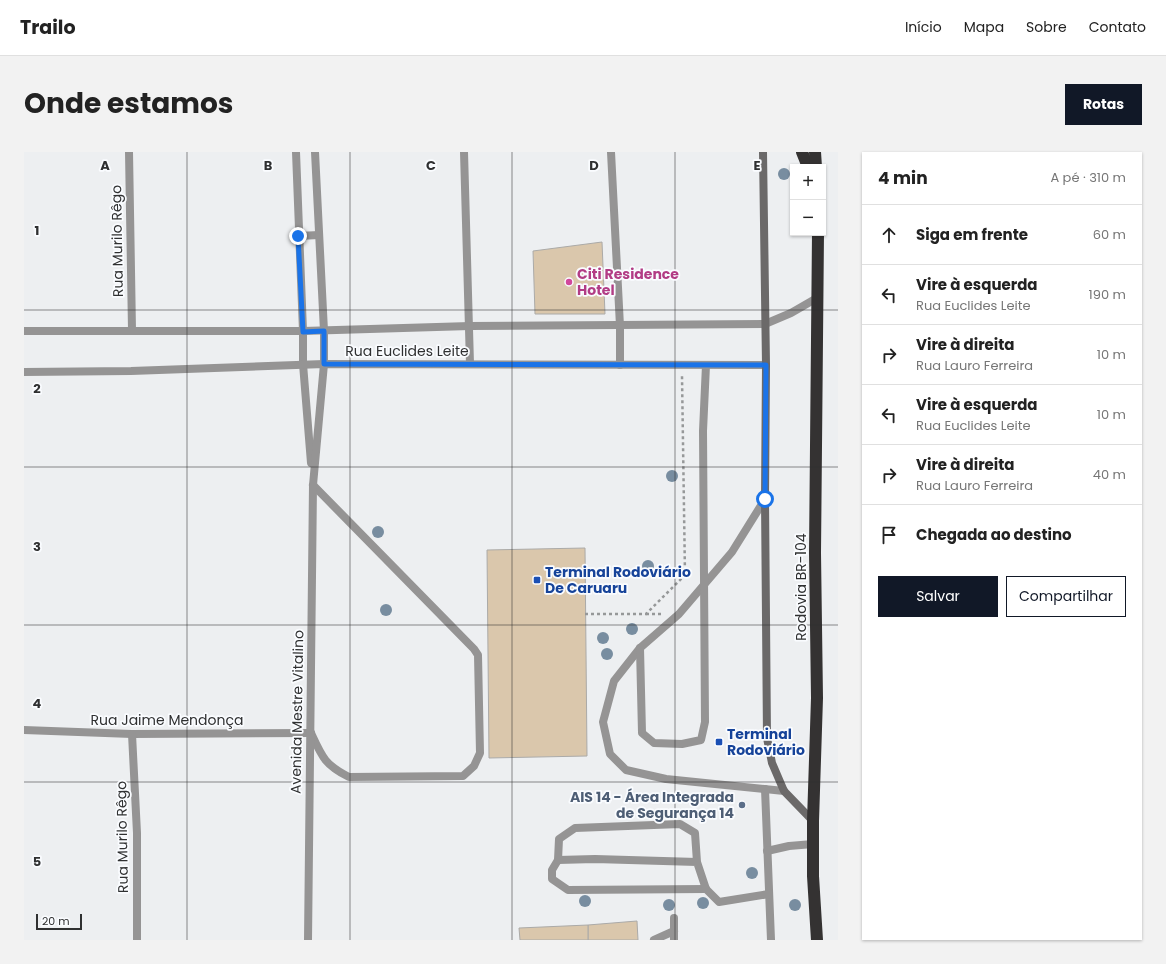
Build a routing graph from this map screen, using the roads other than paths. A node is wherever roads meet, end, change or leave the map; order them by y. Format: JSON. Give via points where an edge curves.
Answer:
{"nodes":[{"id":1,"x":129,"y":152,"type":"edge"},
{"id":2,"x":296,"y":152,"type":"edge"},
{"id":3,"x":315,"y":152,"type":"edge"},
{"id":4,"x":464,"y":152,"type":"edge"},
{"id":5,"x":611,"y":152,"type":"edge"},
{"id":6,"x":763,"y":152,"type":"edge"},
{"id":7,"x":802,"y":152,"type":"edge"},
{"id":8,"x":814,"y":152,"type":"edge"},
{"id":9,"x":807,"y":164,"type":"edge"},
{"id":10,"x":816,"y":164,"type":"edge"},
{"id":11,"x":319,"y":235,"type":"junction"},
{"id":12,"x":298,"y":236,"type":"junction"},
{"id":13,"x":818,"y":236,"type":"edge"},
{"id":14,"x":817,"y":298,"type":"junction"},
{"id":15,"x":765,"y":324,"type":"junction"},
{"id":16,"x":470,"y":326,"type":"junction"},
{"id":17,"x":620,"y":326,"type":"junction"},
{"id":18,"x":132,"y":330,"type":"junction"},
{"id":19,"x":24,"y":331,"type":"edge"},
{"id":20,"x":324,"y":331,"type":"junction"},
{"id":21,"x":303,"y":332,"type":"junction"},
{"id":22,"x":303,"y":364,"type":"junction"},
{"id":23,"x":324,"y":364,"type":"junction"},
{"id":24,"x":470,"y":364,"type":"junction"},
{"id":25,"x":620,"y":365,"type":"junction"},
{"id":26,"x":706,"y":365,"type":"junction"},
{"id":27,"x":766,"y":365,"type":"junction"},
{"id":28,"x":24,"y":372,"type":"edge"},
{"id":29,"x":313,"y":485,"type":"junction"},
{"id":30,"x":765,"y":499,"type":"junction"},
{"id":31,"x":704,"y":584,"type":"junction"},
{"id":32,"x":640,"y":648,"type":"junction"},
{"id":33,"x":24,"y":730,"type":"edge"},
{"id":34,"x":311,"y":733,"type":"junction"},
{"id":35,"x":132,"y":734,"type":"junction"},
{"id":36,"x":765,"y":789,"type":"junction"},
{"id":37,"x":784,"y":791,"type":"junction"},
{"id":38,"x":813,"y":821,"type":"junction"},
{"id":39,"x":813,"y":844,"type":"junction"},
{"id":40,"x":768,"y":852,"type":"junction"},
{"id":41,"x":558,"y":860,"type":"junction"},
{"id":42,"x":697,"y":862,"type":"junction"},
{"id":43,"x":706,"y":889,"type":"junction"},
{"id":44,"x":769,"y":894,"type":"junction"},
{"id":45,"x":674,"y":918,"type":"dead end"},
{"id":46,"x":674,"y":931,"type":"junction"},
{"id":47,"x":137,"y":940,"type":"edge"},
{"id":48,"x":308,"y":940,"type":"edge"},
{"id":49,"x":654,"y":940,"type":"edge"},
{"id":50,"x":674,"y":940,"type":"edge"},
{"id":51,"x":771,"y":940,"type":"edge"},
{"id":52,"x":817,"y":940,"type":"edge"}],
"edges":[{"from":1,"to":18,"type":"street","name":"Rua Murilo Rêgo"},
{"from":2,"to":12,"type":"street","name":"Avenida Mestre Vitalino"},
{"from":3,"to":11,"type":"street","name":"Avenida Mestre Vitalino"},
{"from":4,"to":16,"type":"street"},
{"from":5,"to":17,"type":"street"},
{"from":6,"to":15,"type":"street"},
{"from":7,"to":9,"type":"highway"},
{"from":8,"to":10,"type":"highway"},
{"from":11,"to":12,"type":"street"},
{"from":11,"to":20,"type":"street","name":"Avenida Mestre Vitalino"},
{"from":12,"to":21,"type":"street","name":"Avenida Mestre Vitalino"},
{"from":13,"to":14,"type":"highway","name":"Rodovia BR-104"},
{"from":14,"to":15,"type":"street"},
{"from":14,"to":38,"type":"highway","name":"Rodovia BR-104","via":[[817,698]]},
{"from":15,"to":17,"type":"street","name":"Rua Euclides Leite"},
{"from":15,"to":27,"type":"street"},
{"from":16,"to":17,"type":"street","name":"Rua Euclides Leite"},
{"from":16,"to":20,"type":"street","name":"Rua Euclides Leite"},
{"from":16,"to":24,"type":"street"},
{"from":17,"to":25,"type":"street"},
{"from":18,"to":19,"type":"street","name":"Rua Euclides Leite"},
{"from":18,"to":21,"type":"street","name":"Rua Euclides Leite"},
{"from":20,"to":21,"type":"street","name":"Rua Euclides Leite"},
{"from":20,"to":23,"type":"street","name":"Avenida Mestre Vitalino"},
{"from":21,"to":22,"type":"street","name":"Avenida Mestre Vitalino"},
{"from":22,"to":23,"type":"street","name":"Rua Euclides Leite"},
{"from":22,"to":28,"type":"street","name":"Rua Euclides Leite","via":[[131,371]]},
{"from":22,"to":29,"type":"street","name":"Avenida Mestre Vitalino"},
{"from":23,"to":24,"type":"street","name":"Rua Euclides Leite"},
{"from":23,"to":29,"type":"street","name":"Avenida Mestre Vitalino"},
{"from":24,"to":25,"type":"street","name":"Rua Euclides Leite"},
{"from":25,"to":26,"type":"street","name":"Rua Euclides Leite"},
{"from":26,"to":27,"type":"street","name":"Rua Euclides Leite"},
{"from":26,"to":31,"type":"street","via":[[703,431]]},
{"from":27,"to":30,"type":"street"},
{"from":29,"to":34,"type":"street","name":"Avenida Mestre Vitalino"},
{"from":29,"to":34,"type":"street","via":[[478,655],[480,753],[474,766],[463,776],[349,777],[334,770],[321,756]]},
{"from":30,"to":31,"type":"street","via":[[732,552]]},
{"from":30,"to":37,"type":"street","via":[[767,738],[772,763]]},
{"from":31,"to":32,"type":"street","via":[[678,614]]},
{"from":31,"to":32,"type":"street","via":[[706,722],[701,740],[682,744],[654,743],[642,733]]},
{"from":32,"to":36,"type":"street","via":[[614,681],[603,722],[610,754],[626,770],[659,778]]},
{"from":33,"to":35,"type":"street","name":"Rua Jaime Mendonça"},
{"from":34,"to":35,"type":"street","name":"Rua Jaime Mendonça"},
{"from":34,"to":48,"type":"street","name":"Avenida Mestre Vitalino"},
{"from":35,"to":47,"type":"street","name":"Rua Murilo Rêgo","via":[[137,833]]},
{"from":36,"to":37,"type":"street"},
{"from":36,"to":40,"type":"street"},
{"from":37,"to":38,"type":"street"},
{"from":38,"to":39,"type":"highway","name":"Rodovia BR-104"},
{"from":39,"to":40,"type":"street","via":[[789,846]]},
{"from":39,"to":52,"type":"highway","name":"Rodovia BR-104"},
{"from":40,"to":44,"type":"street"},
{"from":41,"to":42,"type":"street","via":[[595,858]]},
{"from":41,"to":42,"type":"street","via":[[559,839],[575,828],[680,824],[695,833]]},
{"from":41,"to":43,"type":"street","via":[[552,870],[552,879],[568,890]]},
{"from":42,"to":43,"type":"street"},
{"from":43,"to":44,"type":"street","via":[[719,902]]},
{"from":44,"to":51,"type":"street"},
{"from":45,"to":46,"type":"street"},
{"from":46,"to":49,"type":"street"},
{"from":46,"to":50,"type":"street"}]}
